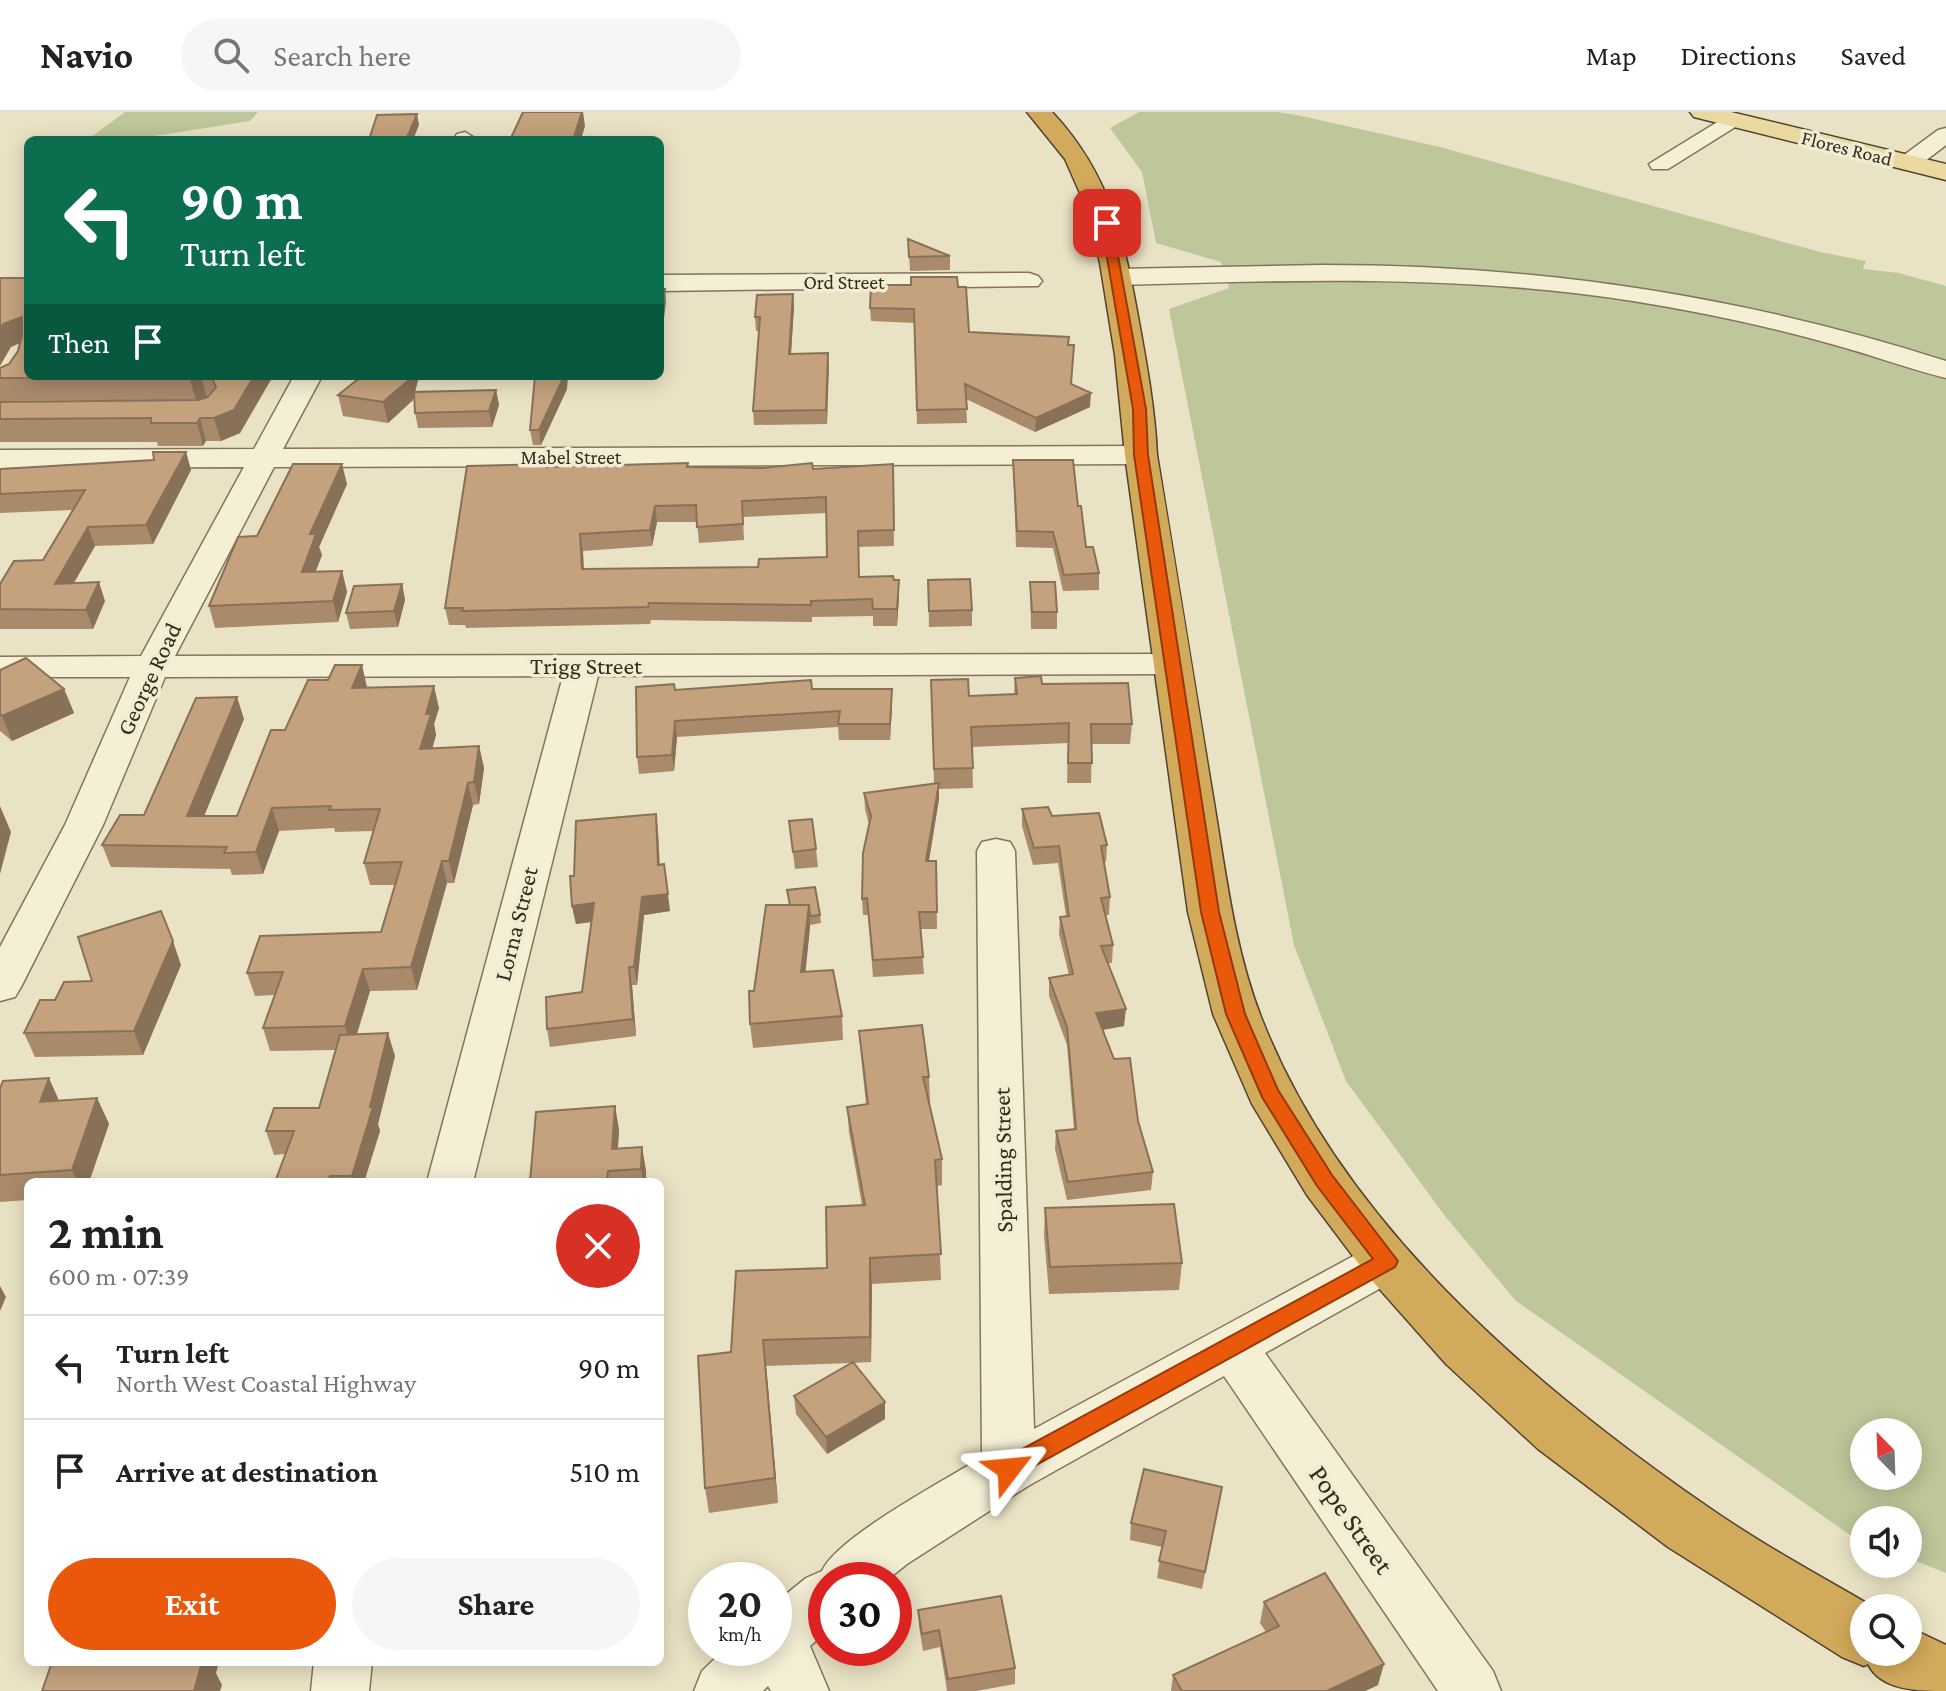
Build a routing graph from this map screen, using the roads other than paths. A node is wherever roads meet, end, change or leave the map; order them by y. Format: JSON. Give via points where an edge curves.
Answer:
{"nodes":[{"id":1,"x":1039,"y":112,"type":"edge"},
{"id":2,"x":1702,"y":112,"type":"edge"},
{"id":3,"x":1732,"y":119,"type":"junction"},
{"id":4,"x":1946,"y":135,"type":"edge"},
{"id":5,"x":1908,"y":163,"type":"junction"},
{"id":6,"x":1660,"y":164,"type":"dead end"},
{"id":7,"x":1946,"y":172,"type":"edge"},
{"id":8,"x":1117,"y":277,"type":"junction"},
{"id":9,"x":1029,"y":281,"type":"dead end"},
{"id":10,"x":664,"y":283,"type":"edge"},
{"id":11,"x":1946,"y":370,"type":"edge"},
{"id":12,"x":306,"y":380,"type":"edge"},
{"id":13,"x":1141,"y":455,"type":"junction"},
{"id":14,"x":263,"y":458,"type":"junction"},
{"id":15,"x":0,"y":459,"type":"edge"},
{"id":16,"x":1173,"y":664,"type":"junction"},
{"id":17,"x":583,"y":666,"type":"junction"},
{"id":18,"x":0,"y":667,"type":"edge"},
{"id":19,"x":152,"y":667,"type":"junction"},
{"id":20,"x":996,"y":851,"type":"dead end"},
{"id":21,"x":0,"y":987,"type":"edge"},
{"id":22,"x":451,"y":1178,"type":"edge"},
{"id":23,"x":1387,"y":1261,"type":"junction"},
{"id":24,"x":1232,"y":1346,"type":"junction"},
{"id":25,"x":1009,"y":1469,"type":"junction"},
{"id":26,"x":868,"y":1562,"type":"edge"},
{"id":27,"x":808,"y":1611,"type":"edge"},
{"id":28,"x":792,"y":1625,"type":"edge"},
{"id":29,"x":1850,"y":1627,"type":"edge"},
{"id":30,"x":343,"y":1666,"type":"edge"},
{"id":31,"x":748,"y":1666,"type":"edge"},
{"id":32,"x":786,"y":1666,"type":"edge"},
{"id":33,"x":1922,"y":1666,"type":"edge"},
{"id":34,"x":1946,"y":1678,"type":"edge"},
{"id":35,"x":340,"y":1691,"type":"edge"},
{"id":36,"x":723,"y":1691,"type":"edge"},
{"id":37,"x":800,"y":1691,"type":"edge"},
{"id":38,"x":1472,"y":1691,"type":"edge"}],
"edges":[{"from":1,"to":8,"type":"highway","via":[[1066,142],[1095,191]]},
{"from":2,"to":3,"type":"main road","name":"Flores Road"},
{"from":3,"to":5,"type":"main road","name":"Flores Road"},
{"from":3,"to":6,"type":"street"},
{"from":4,"to":5,"type":"street"},
{"from":5,"to":7,"type":"main road","name":"Flores Road"},
{"from":8,"to":11,"type":"street","via":[[1415,273],[1527,280],[1756,316]]},
{"from":8,"to":13,"type":"highway","via":[[1139,409]]},
{"from":9,"to":10,"type":"street","name":"Ord Street"},
{"from":12,"to":14,"type":"street","name":"George Road"},
{"from":13,"to":14,"type":"street","name":"Mabel Street"},
{"from":13,"to":16,"type":"highway"},
{"from":14,"to":15,"type":"street","name":"Mabel Street"},
{"from":14,"to":19,"type":"street","name":"George Road"},
{"from":16,"to":17,"type":"street","name":"Trigg Street"},
{"from":16,"to":23,"type":"highway","via":[[1210,912],[1236,1014],[1269,1091],[1325,1181]]},
{"from":17,"to":19,"type":"street","name":"Trigg Street"},
{"from":17,"to":22,"type":"street","name":"Lorna Street"},
{"from":18,"to":19,"type":"street","name":"Trigg Street"},
{"from":19,"to":21,"type":"street","name":"George Road","via":[[84,825]]},
{"from":20,"to":25,"type":"street","name":"Spalding Street"},
{"from":23,"to":24,"type":"street"},
{"from":23,"to":29,"type":"highway","via":[[1466,1348],[1558,1431],[1689,1528]]},
{"from":24,"to":25,"type":"street"},
{"from":24,"to":38,"type":"street","name":"Pope Street"},
{"from":25,"to":26,"type":"street"},
{"from":27,"to":28,"type":"street"},
{"from":30,"to":35,"type":"street"},
{"from":31,"to":36,"type":"street"},
{"from":32,"to":37,"type":"street"},
{"from":33,"to":34,"type":"highway"}]}
